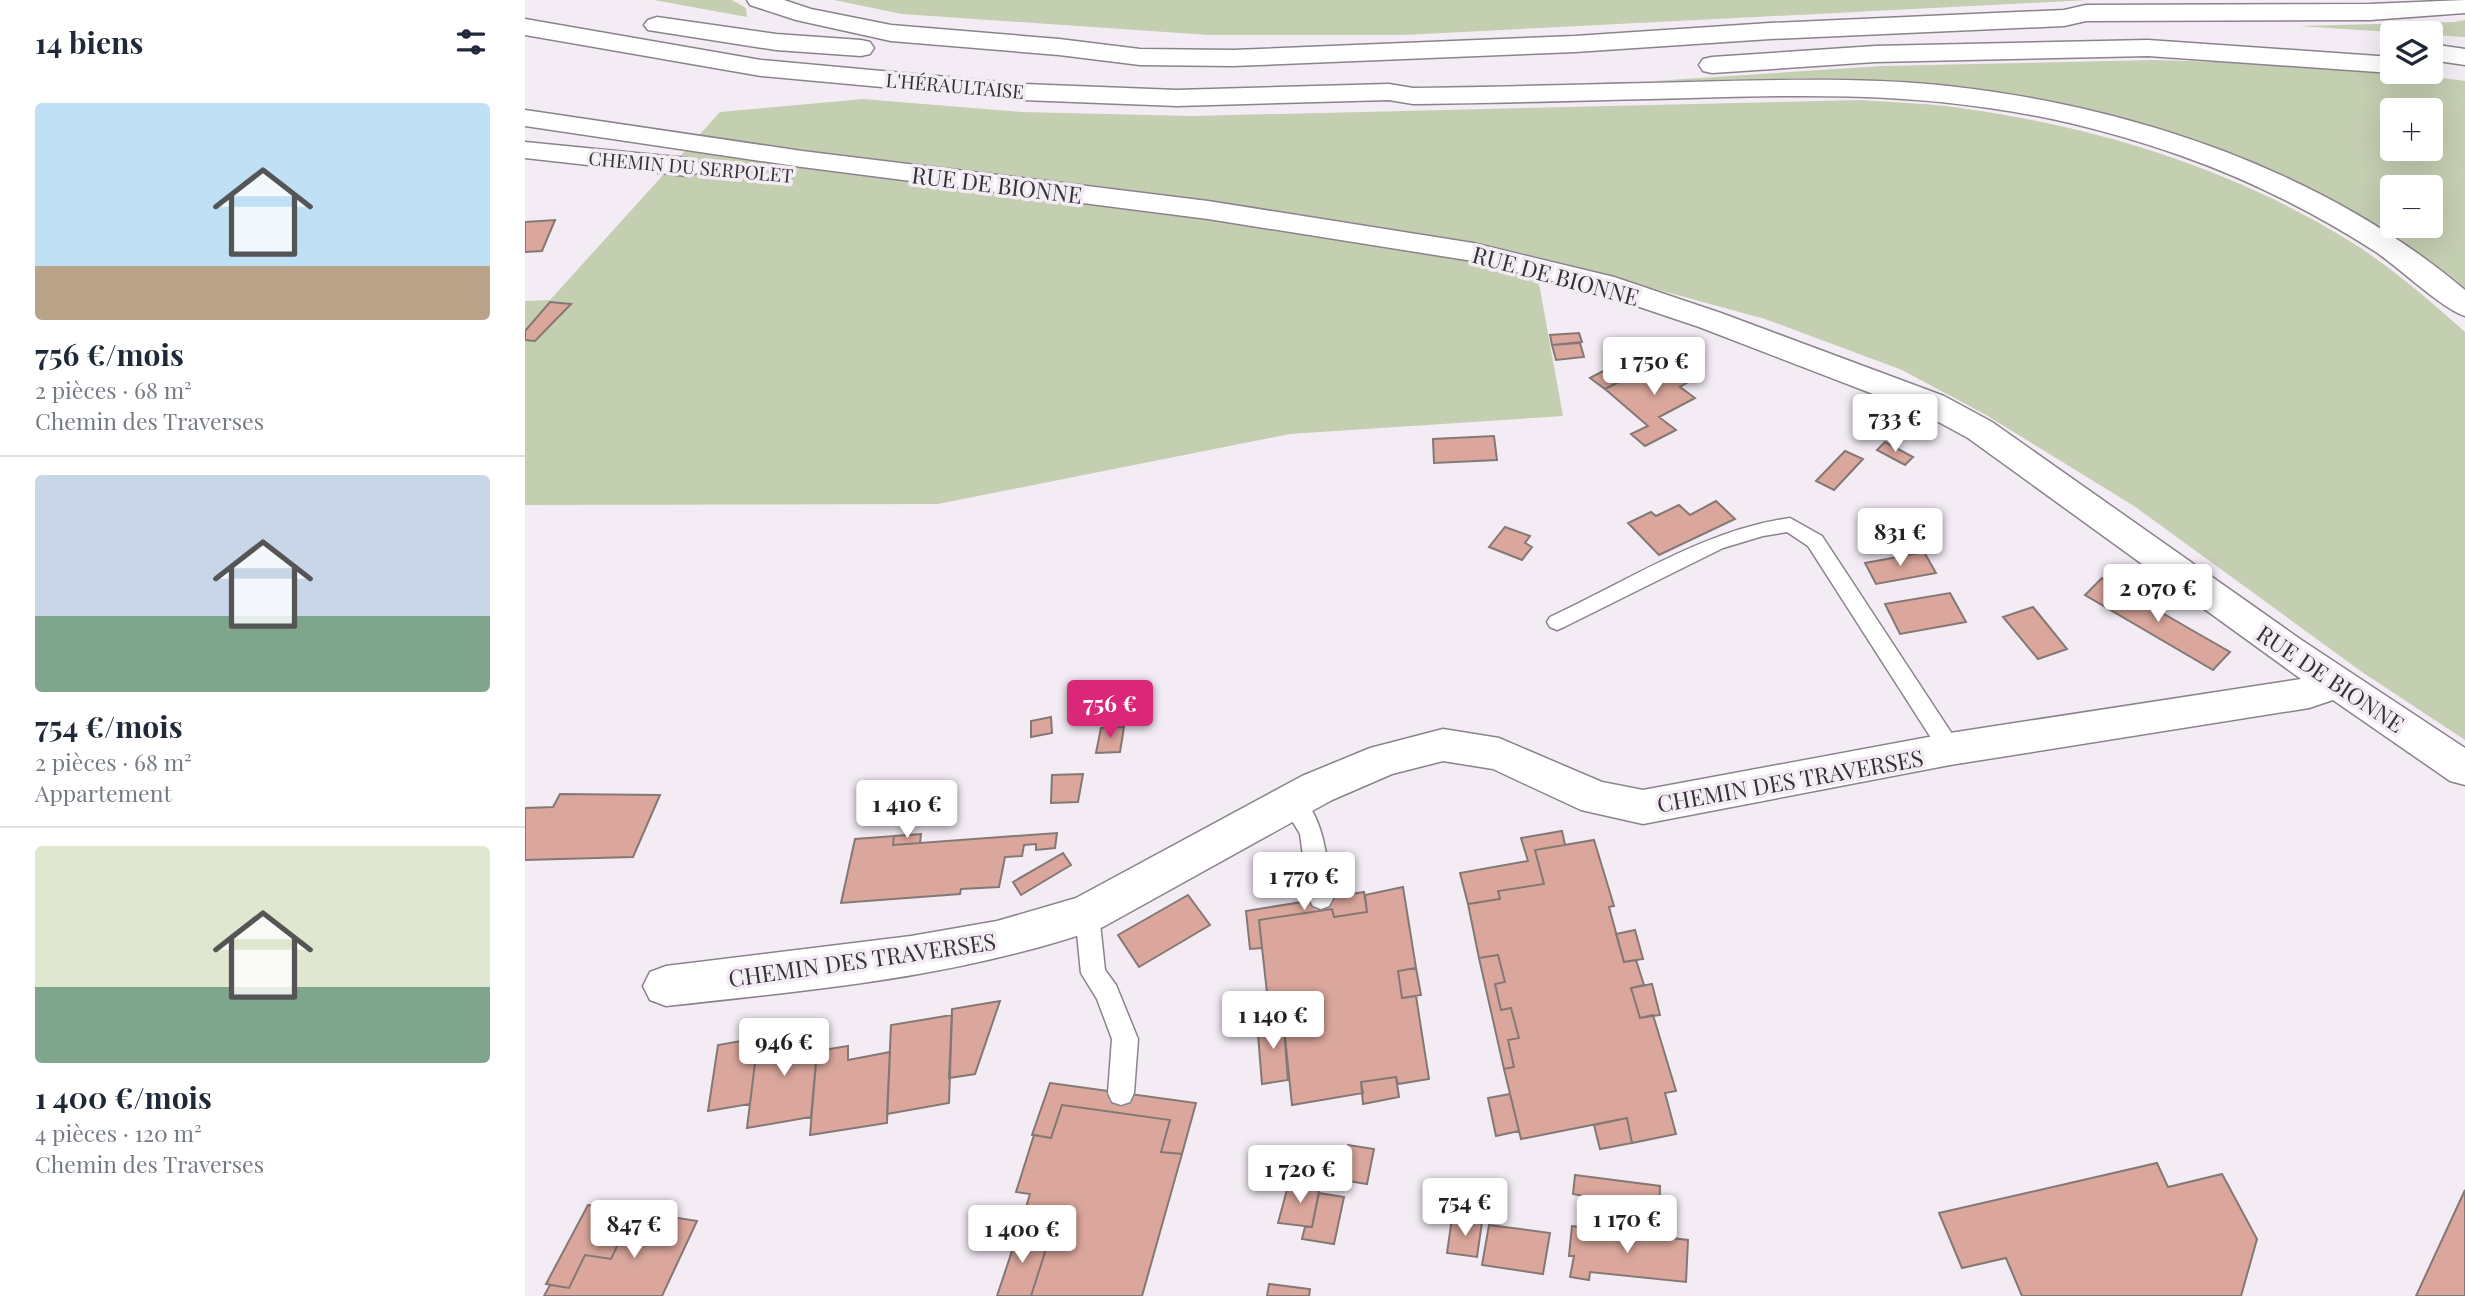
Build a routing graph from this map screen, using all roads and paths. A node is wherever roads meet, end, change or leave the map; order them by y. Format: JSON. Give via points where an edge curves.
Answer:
{"nodes":[{"id":1,"x":759,"y":0,"type":"edge"},
{"id":2,"x":2465,"y":5,"type":"edge"},
{"id":3,"x":532,"y":16,"type":"edge"},
{"id":4,"x":2064,"y":18,"type":"junction"},
{"id":5,"x":2380,"y":47,"type":"edge"},
{"id":6,"x":2443,"y":54,"type":"edge"},
{"id":7,"x":1140,"y":57,"type":"junction"},
{"id":8,"x":2465,"y":57,"type":"edge"},
{"id":9,"x":2380,"y":64,"type":"edge"},
{"id":10,"x":2443,"y":72,"type":"edge"},
{"id":11,"x":2465,"y":75,"type":"edge"},
{"id":12,"x":1389,"y":92,"type":"junction"},
{"id":13,"x":525,"y":118,"type":"edge"},
{"id":14,"x":525,"y":150,"type":"edge"},
{"id":15,"x":857,"y":166,"type":"junction"},
{"id":16,"x":2465,"y":306,"type":"edge"},
{"id":17,"x":1557,"y":622,"type":"dead end"},
{"id":18,"x":2336,"y":684,"type":"junction"},
{"id":19,"x":1950,"y":749,"type":"junction"},
{"id":20,"x":2465,"y":769,"type":"edge"},
{"id":21,"x":1292,"y":802,"type":"junction"},
{"id":22,"x":1321,"y":899,"type":"dead end"},
{"id":23,"x":1087,"y":914,"type":"junction"},
{"id":24,"x":666,"y":986,"type":"dead end"},
{"id":25,"x":1121,"y":1093,"type":"dead end"}],
"edges":[{"from":1,"to":7,"type":"main road","via":[[891,33]]},
{"from":2,"to":4,"type":"main road","via":[[2370,12],[2086,13]]},
{"from":3,"to":7,"type":"main road","name":"L'HÉRAULTAISE","via":[[565,12],[776,42],[1044,60]]},
{"from":3,"to":12,"type":"main road","name":"L'HÉRAULTAISE","via":[[761,68],[1023,92],[1177,98]]},
{"from":4,"to":5,"type":"main road","via":[[2091,25],[2301,37]]},
{"from":4,"to":7,"type":"main road","via":[[1389,53]]},
{"from":6,"to":8,"type":"main road"},
{"from":9,"to":12,"type":"main road","via":[[2148,48],[2002,50],[1727,63],[1410,85]]},
{"from":10,"to":11,"type":"main road"},
{"from":12,"to":16,"type":"main road","via":[[1413,96],[1811,87],[2031,106],[2123,128],[2212,157],[2305,197],[2373,237]]},
{"from":13,"to":15,"type":"main road","name":"RUE DE BIONNE"},
{"from":14,"to":15,"type":"main road","name":"CHEMIN DU SERPOLET","via":[[803,176]]},
{"from":15,"to":18,"type":"main road","name":"RUE DE BIONNE","via":[[1207,210],[1473,252],[1603,284],[1710,320],[1932,404],[1980,430]]},
{"from":17,"to":19,"type":"lane","via":[[1716,542],[1790,525],[1815,541]]},
{"from":18,"to":19,"type":"main road","name":"CHEMIN DES TRAVERSES","via":[[2309,693]]},
{"from":18,"to":20,"type":"main road","name":"RUE DE BIONNE"},
{"from":19,"to":21,"type":"main road","name":"CHEMIN DES TRAVERSES","via":[[1643,807],[1596,798],[1499,754],[1443,745],[1384,760]]},
{"from":21,"to":22,"type":"lane","via":[[1311,832]]},
{"from":21,"to":23,"type":"main road","name":"CHEMIN DES TRAVERSES"},
{"from":23,"to":24,"type":"main road","name":"CHEMIN DES TRAVERSES","via":[[997,940],[911,956]]},
{"from":23,"to":25,"type":"lane","via":[[1093,973],[1107,993],[1125,1039]]}]}
